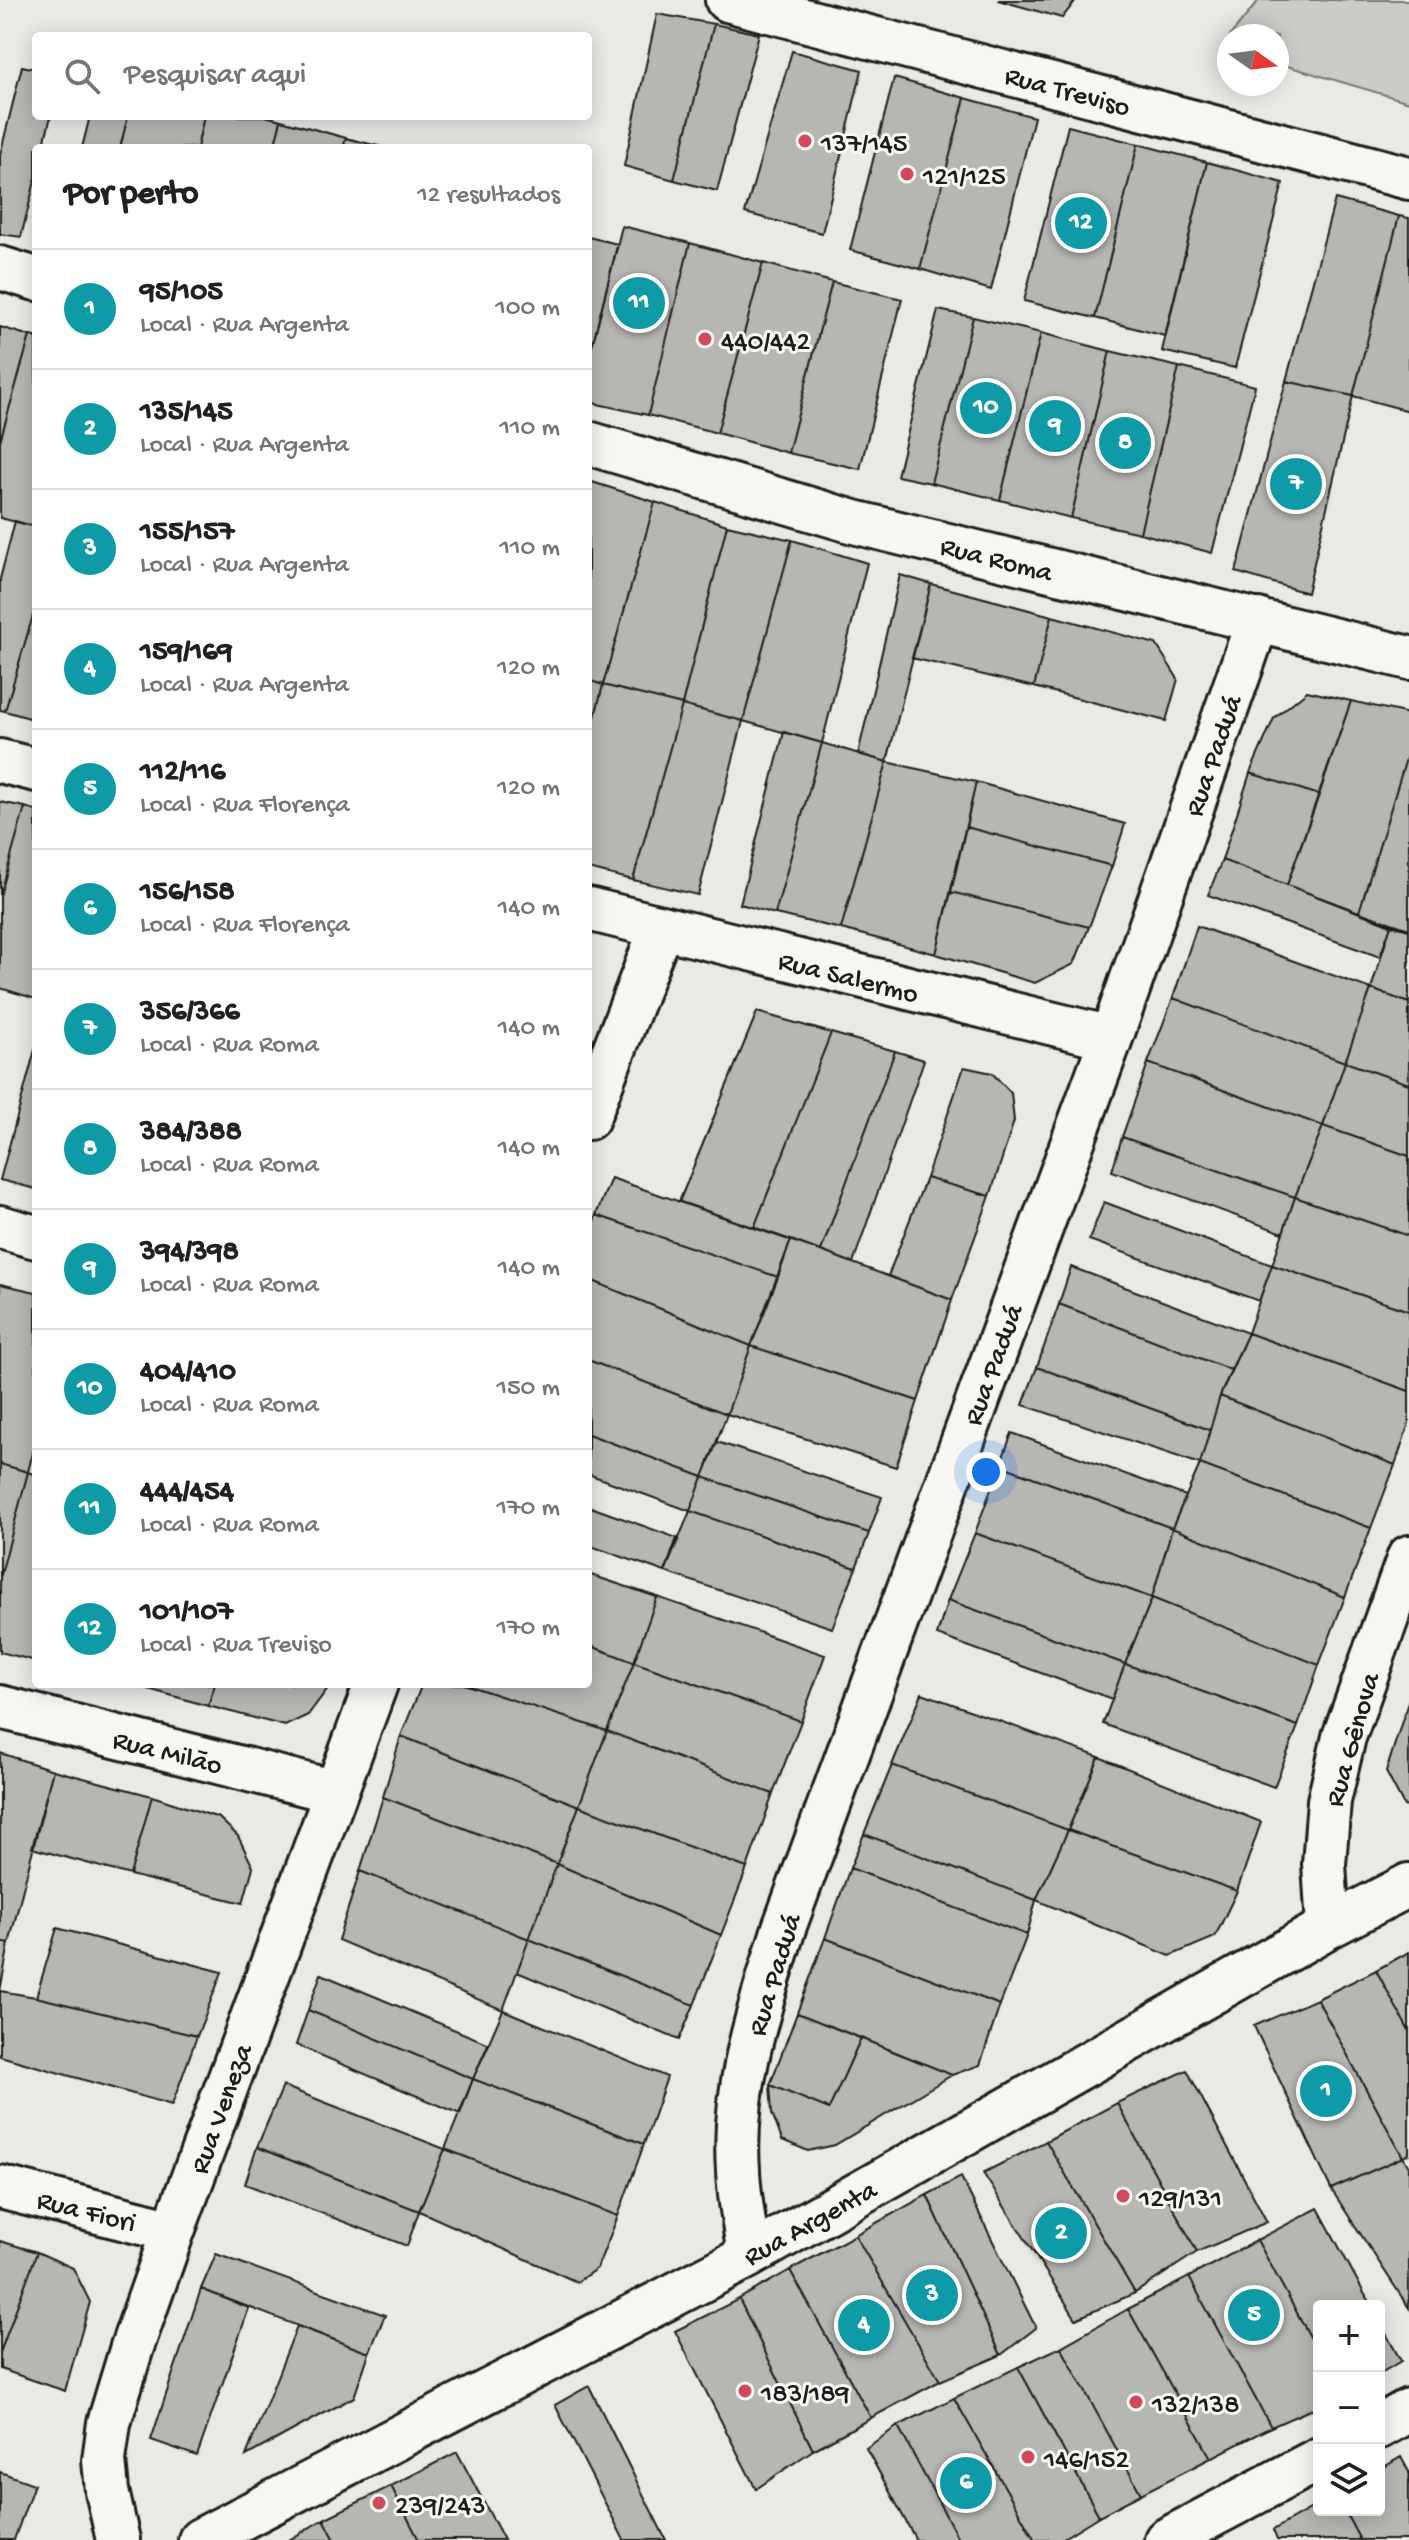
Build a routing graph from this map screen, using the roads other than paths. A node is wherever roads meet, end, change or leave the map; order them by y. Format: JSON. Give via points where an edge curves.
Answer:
{"nodes":[{"id":1,"x":727,"y":0,"type":"edge"},
{"id":2,"x":1409,"y":178,"type":"edge"},
{"id":3,"x":0,"y":268,"type":"edge"},
{"id":4,"x":32,"y":278,"type":"edge"},
{"id":5,"x":592,"y":444,"type":"edge"},
{"id":6,"x":1258,"y":620,"type":"junction"},
{"id":7,"x":1409,"y":658,"type":"edge"},
{"id":8,"x":0,"y":761,"type":"edge"},
{"id":9,"x":32,"y":769,"type":"edge"},
{"id":10,"x":592,"y":910,"type":"edge"},
{"id":11,"x":661,"y":928,"type":"junction"},
{"id":12,"x":1111,"y":1038,"type":"junction"},
{"id":13,"x":592,"y":1108,"type":"edge"},
{"id":14,"x":0,"y":1227,"type":"edge"},
{"id":15,"x":32,"y":1236,"type":"edge"},
{"id":16,"x":1409,"y":1557,"type":"edge"},
{"id":17,"x":375,"y":1688,"type":"edge"},
{"id":18,"x":0,"y":1707,"type":"edge"},
{"id":19,"x":336,"y":1792,"type":"junction"},
{"id":20,"x":1409,"y":1885,"type":"edge"},
{"id":21,"x":1328,"y":1927,"type":"junction"},
{"id":22,"x":0,"y":2187,"type":"edge"},
{"id":23,"x":173,"y":2231,"type":"junction"},
{"id":24,"x":749,"y":2256,"type":"junction"},
{"id":25,"x":1409,"y":2410,"type":"edge"},
{"id":26,"x":1385,"y":2424,"type":"edge"},
{"id":27,"x":1313,"y":2462,"type":"edge"},
{"id":28,"x":118,"y":2540,"type":"edge"},
{"id":29,"x":200,"y":2540,"type":"edge"},
{"id":30,"x":1166,"y":2540,"type":"edge"}],
"edges":[{"from":1,"to":2,"type":"street","name":"Rua Treviso"},
{"from":3,"to":4,"type":"street"},
{"from":5,"to":6,"type":"street","name":"Rua Roma","via":[[854,522]]},
{"from":6,"to":7,"type":"street","name":"Rua Roma"},
{"from":6,"to":12,"type":"street","name":"Rua Paduá"},
{"from":8,"to":9,"type":"street"},
{"from":10,"to":11,"type":"street","name":"Rua Salermo"},
{"from":11,"to":12,"type":"street","name":"Rua Salermo"},
{"from":11,"to":13,"type":"street"},
{"from":12,"to":24,"type":"street","name":"Rua Paduá","via":[[784,1928],[751,2033],[737,2168]]},
{"from":14,"to":15,"type":"street"},
{"from":16,"to":21,"type":"street","name":"Rua Gênova","via":[[1344,1737],[1329,1801],[1324,1864]]},
{"from":17,"to":19,"type":"street","name":"Rua Veneza"},
{"from":18,"to":19,"type":"street","name":"Rua Milão"},
{"from":19,"to":23,"type":"street","name":"Rua Veneza"},
{"from":20,"to":21,"type":"street","name":"Rua Argenta"},
{"from":21,"to":24,"type":"street","name":"Rua Argenta"},
{"from":22,"to":23,"type":"street","name":"Rua Fiori"},
{"from":23,"to":28,"type":"street","name":"Rua Veneza","via":[[109,2423],[104,2460]]},
{"from":24,"to":29,"type":"street","name":"Rua Argenta"},
{"from":25,"to":26,"type":"street"},
{"from":27,"to":30,"type":"street"}]}
